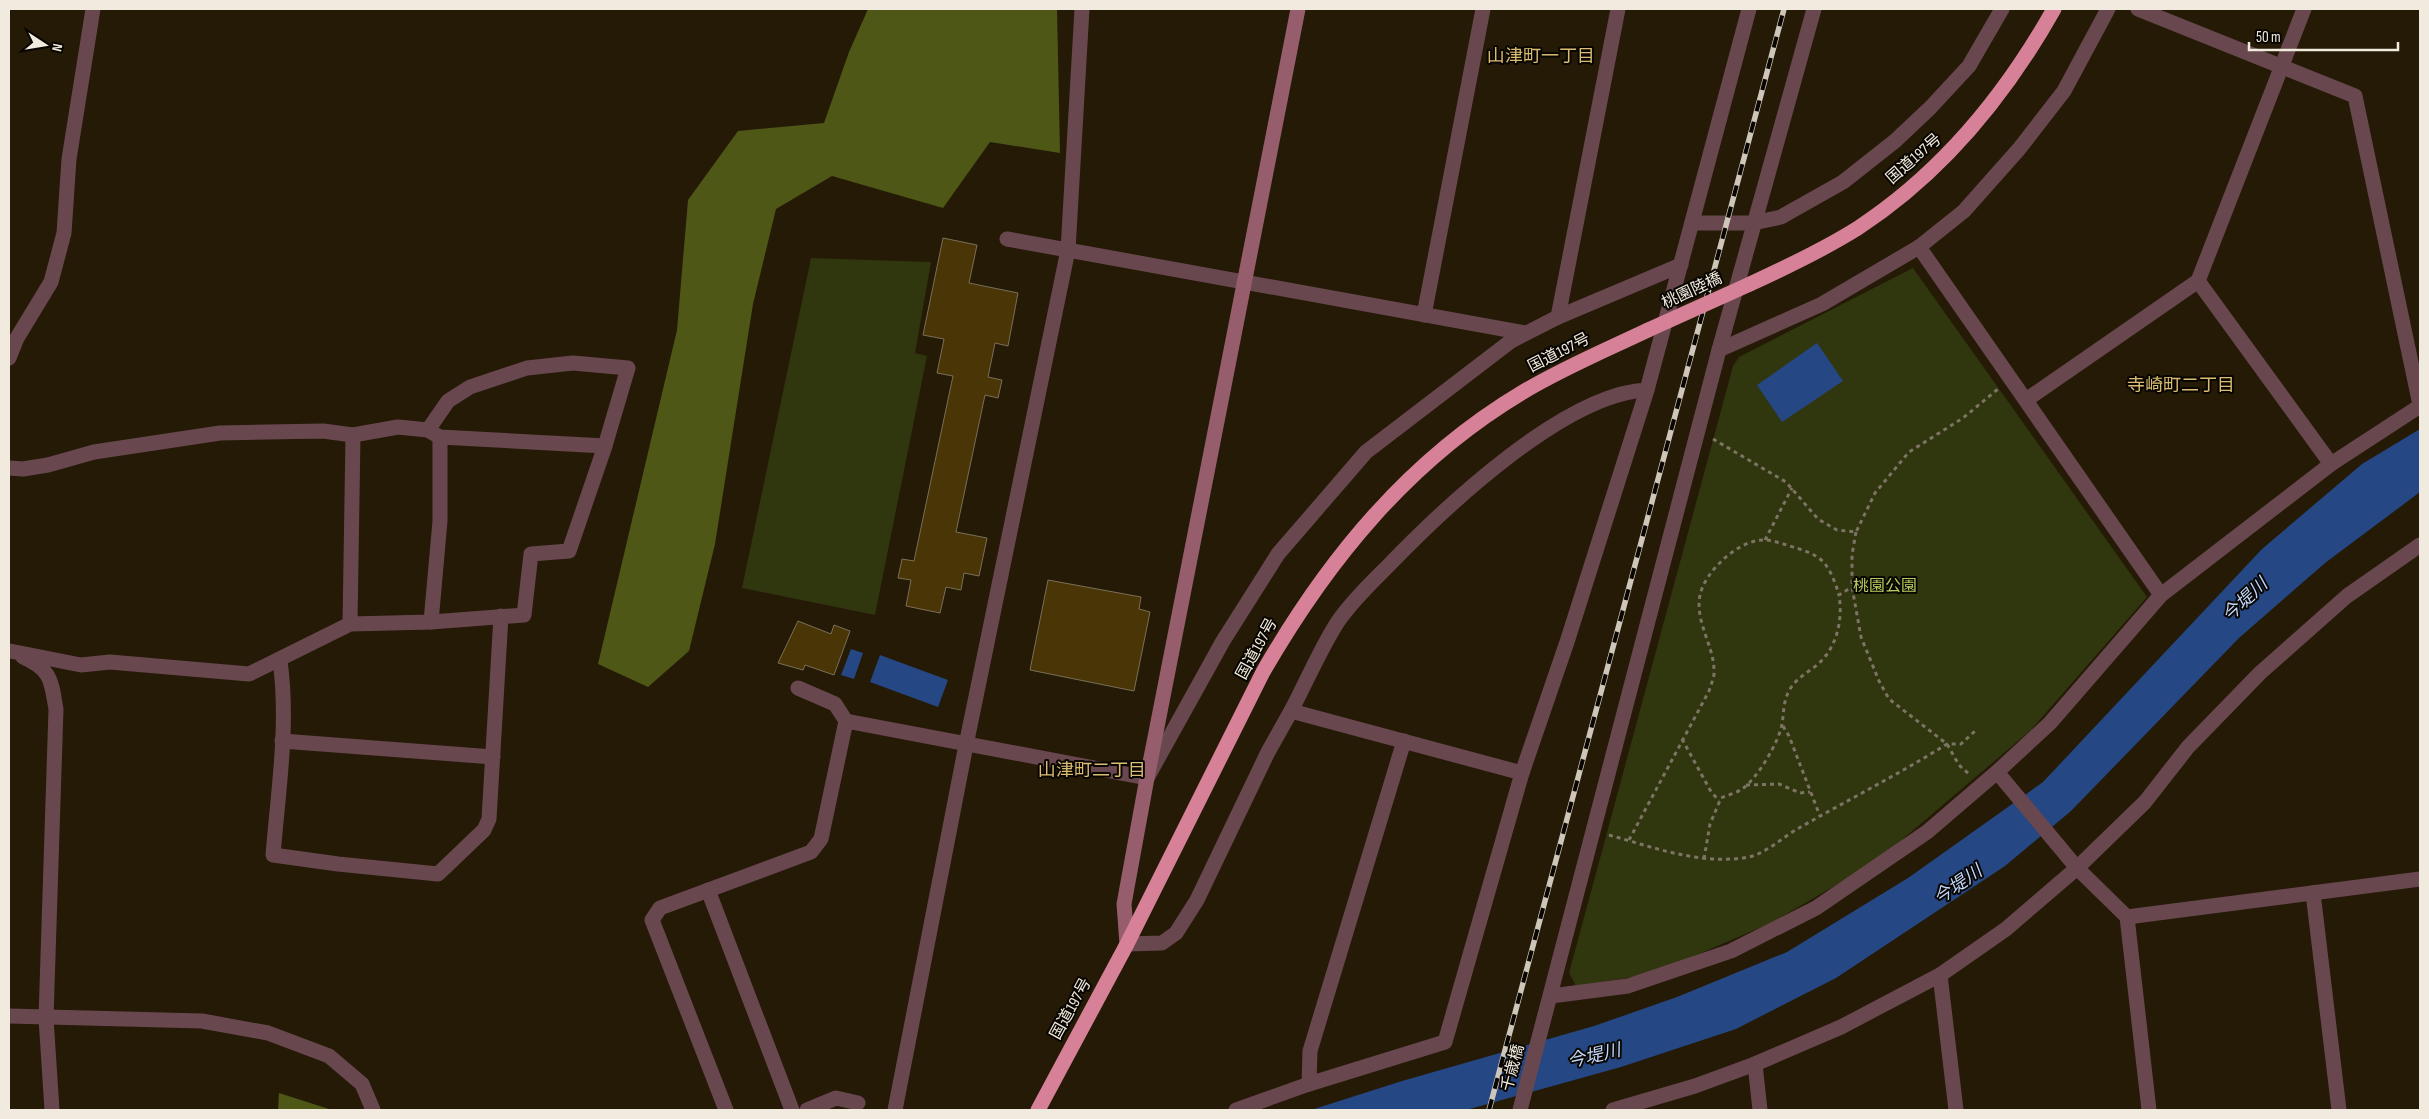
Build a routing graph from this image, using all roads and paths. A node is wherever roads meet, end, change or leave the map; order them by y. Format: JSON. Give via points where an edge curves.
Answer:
{"nodes":[{"id":1,"x":93,"y":9,"type":"edge"},
{"id":2,"x":1082,"y":9,"type":"edge"},
{"id":3,"x":1298,"y":9,"type":"edge"},
{"id":4,"x":1483,"y":9,"type":"edge"},
{"id":5,"x":1618,"y":9,"type":"edge"},
{"id":6,"x":1749,"y":9,"type":"edge"},
{"id":7,"x":1814,"y":9,"type":"edge"},
{"id":8,"x":2002,"y":9,"type":"edge"},
{"id":9,"x":2054,"y":9,"type":"edge"},
{"id":10,"x":2108,"y":9,"type":"edge"},
{"id":11,"x":2138,"y":9,"type":"edge"},
{"id":12,"x":2304,"y":9,"type":"edge"},
{"id":13,"x":2282,"y":66,"type":"junction"},
{"id":14,"x":1753,"y":222,"type":"junction"},
{"id":15,"x":1692,"y":223,"type":"junction"},
{"id":16,"x":1007,"y":239,"type":"dead end"},
{"id":17,"x":1919,"y":247,"type":"junction"},
{"id":18,"x":1068,"y":250,"type":"junction"},
{"id":19,"x":1681,"y":265,"type":"junction"},
{"id":20,"x":2198,"y":280,"type":"junction"},
{"id":21,"x":1244,"y":282,"type":"junction"},
{"id":22,"x":1750,"y":284,"type":"joint"},
{"id":23,"x":1424,"y":315,"type":"junction"},
{"id":24,"x":1558,"y":317,"type":"junction"},
{"id":25,"x":1648,"y":330,"type":"joint"},
{"id":26,"x":1526,"y":334,"type":"junction"},
{"id":27,"x":1719,"y":350,"type":"junction"},
{"id":28,"x":9,"y":358,"type":"edge"},
{"id":29,"x":2012,"y":379,"type":"junction"},
{"id":30,"x":1648,"y":390,"type":"junction"},
{"id":31,"x":2026,"y":400,"type":"junction"},
{"id":32,"x":2420,"y":405,"type":"edge"},
{"id":33,"x":1699,"y":432,"type":"junction"},
{"id":34,"x":434,"y":433,"type":"junction"},
{"id":35,"x":353,"y":435,"type":"junction"},
{"id":36,"x":605,"y":446,"type":"junction"},
{"id":37,"x":2331,"y":464,"type":"junction"},
{"id":38,"x":9,"y":468,"type":"edge"},
{"id":39,"x":1792,"y":488,"type":"junction"},
{"id":40,"x":1856,"y":532,"type":"junction"},
{"id":41,"x":1765,"y":540,"type":"junction"},
{"id":42,"x":2420,"y":545,"type":"edge"},
{"id":43,"x":1852,"y":587,"type":"junction"},
{"id":44,"x":1839,"y":595,"type":"junction"},
{"id":45,"x":2160,"y":595,"type":"junction"},
{"id":46,"x":501,"y":616,"type":"junction"},
{"id":47,"x":431,"y":622,"type":"junction"},
{"id":48,"x":350,"y":624,"type":"junction"},
{"id":49,"x":9,"y":650,"type":"edge"},
{"id":50,"x":280,"y":661,"type":"junction"},
{"id":51,"x":798,"y":688,"type":"dead end"},
{"id":52,"x":1291,"y":710,"type":"junction"},
{"id":53,"x":846,"y":721,"type":"junction"},
{"id":54,"x":1782,"y":726,"type":"junction"},
{"id":55,"x":1975,"y":731,"type":"dead end"},
{"id":56,"x":1682,"y":739,"type":"junction"},
{"id":57,"x":282,"y":741,"type":"junction"},
{"id":58,"x":1404,"y":741,"type":"junction"},
{"id":59,"x":1947,"y":744,"type":"junction"},
{"id":60,"x":966,"y":745,"type":"junction"},
{"id":61,"x":494,"y":757,"type":"junction"},
{"id":62,"x":1998,"y":772,"type":"junction"},
{"id":63,"x":1522,"y":773,"type":"junction"},
{"id":64,"x":1147,"y":778,"type":"junction"},
{"id":65,"x":1746,"y":785,"type":"junction"},
{"id":66,"x":1981,"y":787,"type":"junction"},
{"id":67,"x":1810,"y":792,"type":"junction"},
{"id":68,"x":1720,"y":802,"type":"junction"},
{"id":69,"x":1820,"y":816,"type":"junction"},
{"id":70,"x":1594,"y":831,"type":"junction"},
{"id":71,"x":1629,"y":840,"type":"junction"},
{"id":72,"x":1704,"y":858,"type":"junction"},
{"id":73,"x":2077,"y":868,"type":"junction"},
{"id":74,"x":2420,"y":879,"type":"edge"},
{"id":75,"x":708,"y":890,"type":"junction"},
{"id":76,"x":2314,"y":893,"type":"junction"},
{"id":77,"x":2127,"y":916,"type":"junction"},
{"id":78,"x":1127,"y":944,"type":"junction"},
{"id":79,"x":1940,"y":975,"type":"junction"},
{"id":80,"x":1551,"y":996,"type":"junction"},
{"id":81,"x":9,"y":1016,"type":"edge"},
{"id":82,"x":46,"y":1018,"type":"junction"},
{"id":83,"x":1755,"y":1064,"type":"junction"},
{"id":84,"x":1309,"y":1084,"type":"junction"},
{"id":85,"x":858,"y":1103,"type":"dead end"},
{"id":86,"x":52,"y":1110,"type":"edge"},
{"id":87,"x":373,"y":1110,"type":"edge"},
{"id":88,"x":726,"y":1110,"type":"edge"},
{"id":89,"x":792,"y":1110,"type":"edge"},
{"id":90,"x":807,"y":1110,"type":"edge"},
{"id":91,"x":895,"y":1110,"type":"edge"},
{"id":92,"x":1038,"y":1110,"type":"edge"},
{"id":93,"x":1236,"y":1110,"type":"edge"},
{"id":94,"x":1520,"y":1110,"type":"edge"},
{"id":95,"x":1612,"y":1110,"type":"edge"},
{"id":96,"x":1760,"y":1110,"type":"edge"},
{"id":97,"x":1956,"y":1110,"type":"edge"},
{"id":98,"x":2149,"y":1110,"type":"edge"},
{"id":99,"x":2339,"y":1110,"type":"edge"}],
"edges":[{"from":1,"to":28,"type":"street","via":[[69,159],[64,233],[50,282]]},
{"from":2,"to":18,"type":"street"},
{"from":3,"to":21,"type":"street"},
{"from":4,"to":23,"type":"street"},
{"from":5,"to":24,"type":"street"},
{"from":6,"to":15,"type":"street"},
{"from":7,"to":14,"type":"street","name":"千歳橋"},
{"from":8,"to":14,"type":"street","via":[[1969,66],[1895,141],[1843,182],[1781,217]]},
{"from":9,"to":22,"type":"highway","name":"国道197号","via":[[1998,96],[1948,155],[1859,227]]},
{"from":10,"to":17,"type":"street","via":[[2064,91],[2019,149],[1964,211]]},
{"from":11,"to":13,"type":"street"},
{"from":12,"to":13,"type":"street"},
{"from":13,"to":20,"type":"street"},
{"from":13,"to":32,"type":"street","via":[[2355,96]]},
{"from":14,"to":15,"type":"street"},
{"from":14,"to":27,"type":"street","name":"千歳橋"},
{"from":15,"to":19,"type":"street"},
{"from":16,"to":18,"type":"street"},
{"from":17,"to":27,"type":"street","via":[[1822,304]]},
{"from":17,"to":29,"type":"street"},
{"from":18,"to":21,"type":"street"},
{"from":18,"to":60,"type":"street"},
{"from":19,"to":24,"type":"street"},
{"from":19,"to":30,"type":"street"},
{"from":20,"to":31,"type":"street"},
{"from":20,"to":37,"type":"street"},
{"from":21,"to":23,"type":"street"},
{"from":21,"to":64,"type":"street"},
{"from":22,"to":25,"type":"highway","name":"桃園陸橋","bridge":true},
{"from":23,"to":26,"type":"street"},
{"from":24,"to":26,"type":"street"},
{"from":25,"to":78,"type":"highway","name":"国道197号","via":[[1544,380],[1476,424],[1392,495],[1336,559],[1263,672]]},
{"from":26,"to":64,"type":"street","via":[[1511,340],[1366,452],[1278,554],[1223,641]]},
{"from":27,"to":33,"type":"street","name":"千歳橋"},
{"from":29,"to":31,"type":"street"},
{"from":29,"to":40,"type":"path","via":[[1963,418],[1909,452],[1875,493]]},
{"from":30,"to":52,"type":"street","via":[[1629,391],[1594,403],[1541,433],[1451,504],[1408,544],[1339,620]]},
{"from":30,"to":63,"type":"street"},
{"from":31,"to":45,"type":"street"},
{"from":32,"to":37,"type":"street"},
{"from":33,"to":39,"type":"path"},
{"from":33,"to":70,"type":"street","name":"千歳橋"},
{"from":34,"to":35,"type":"street","via":[[398,427]]},
{"from":34,"to":36,"type":"street"},
{"from":34,"to":36,"type":"street","via":[[448,400],[470,387],[527,368],[573,363],[628,368]]},
{"from":34,"to":47,"type":"street","via":[[440,521]]},
{"from":35,"to":38,"type":"street","via":[[323,431],[220,433],[94,452],[48,465]]},
{"from":35,"to":48,"type":"street"},
{"from":36,"to":46,"type":"street","via":[[569,551],[531,554],[524,615]]},
{"from":37,"to":45,"type":"street"},
{"from":39,"to":40,"type":"path","via":[[1818,520],[1837,530]]},
{"from":39,"to":41,"type":"path"},
{"from":40,"to":43,"type":"path"},
{"from":41,"to":44,"type":"path","via":[[1816,556],[1825,564]]},
{"from":41,"to":56,"type":"path","via":[[1737,549],[1722,558],[1700,594],[1700,619],[1715,670],[1708,691]]},
{"from":42,"to":73,"type":"street","via":[[2347,596],[2260,673],[2188,747],[2144,802]]},
{"from":43,"to":44,"type":"path"},
{"from":43,"to":59,"type":"path","via":[[1861,637],[1889,699]]},
{"from":44,"to":54,"type":"path","via":[[1840,614],[1834,640],[1818,664],[1790,689]]},
{"from":45,"to":62,"type":"street","via":[[2050,723]]},
{"from":46,"to":47,"type":"street"},
{"from":46,"to":61,"type":"street"},
{"from":47,"to":48,"type":"street"},
{"from":48,"to":50,"type":"street"},
{"from":49,"to":50,"type":"street","via":[[81,665],[110,662],[250,674]]},
{"from":49,"to":82,"type":"street","via":[[36,663],[51,679],[56,710]]},
{"from":50,"to":57,"type":"street"},
{"from":51,"to":53,"type":"street","via":[[835,704]]},
{"from":52,"to":58,"type":"street"},
{"from":52,"to":78,"type":"street","via":[[1197,900],[1176,933],[1162,943]]},
{"from":53,"to":60,"type":"street"},
{"from":53,"to":75,"type":"street","via":[[821,839],[811,852]]},
{"from":54,"to":65,"type":"path","via":[[1770,754]]},
{"from":54,"to":67,"type":"path","via":[[1789,736]]},
{"from":55,"to":59,"type":"path","via":[[1961,744]]},
{"from":56,"to":68,"type":"path"},
{"from":56,"to":71,"type":"path"},
{"from":57,"to":61,"type":"street"},
{"from":57,"to":61,"type":"street","via":[[274,856],[398,871],[438,874],[484,830],[490,819]]},
{"from":58,"to":63,"type":"street"},
{"from":58,"to":84,"type":"street","via":[[1310,1051]]},
{"from":59,"to":66,"type":"path","via":[[1959,765]]},
{"from":59,"to":69,"type":"path"},
{"from":60,"to":64,"type":"street"},
{"from":60,"to":91,"type":"street"},
{"from":62,"to":66,"type":"street"},
{"from":62,"to":73,"type":"street"},
{"from":63,"to":84,"type":"street","via":[[1445,1042]]},
{"from":64,"to":78,"type":"street","via":[[1124,904]]},
{"from":65,"to":67,"type":"path","via":[[1779,784],[1800,793]]},
{"from":65,"to":68,"type":"path","via":[[1721,798]]},
{"from":66,"to":80,"type":"street","via":[[1927,832],[1816,908],[1730,951],[1628,986]]},
{"from":67,"to":69,"type":"path"},
{"from":68,"to":72,"type":"path","via":[[1710,824]]},
{"from":69,"to":72,"type":"path","via":[[1769,848],[1746,858]]},
{"from":70,"to":71,"type":"path"},
{"from":70,"to":80,"type":"street","name":"千歳橋"},
{"from":71,"to":72,"type":"path"},
{"from":73,"to":77,"type":"street"},
{"from":73,"to":79,"type":"street","via":[[2006,929]]},
{"from":74,"to":76,"type":"street"},
{"from":75,"to":88,"type":"street","via":[[660,908],[652,920]]},
{"from":75,"to":89,"type":"street"},
{"from":76,"to":77,"type":"street"},
{"from":76,"to":99,"type":"street"},
{"from":77,"to":98,"type":"street"},
{"from":78,"to":92,"type":"highway","name":"国道197号"},
{"from":79,"to":83,"type":"street","via":[[1841,1027]]},
{"from":79,"to":97,"type":"street"},
{"from":80,"to":94,"type":"street","name":"千歳橋"},
{"from":81,"to":82,"type":"street"},
{"from":82,"to":86,"type":"street"},
{"from":82,"to":87,"type":"street","via":[[202,1020],[268,1033],[329,1056],[362,1084]]},
{"from":83,"to":95,"type":"street","via":[[1695,1086]]},
{"from":83,"to":96,"type":"street"},
{"from":84,"to":93,"type":"street"},
{"from":85,"to":90,"type":"street","via":[[836,1098]]}]}
